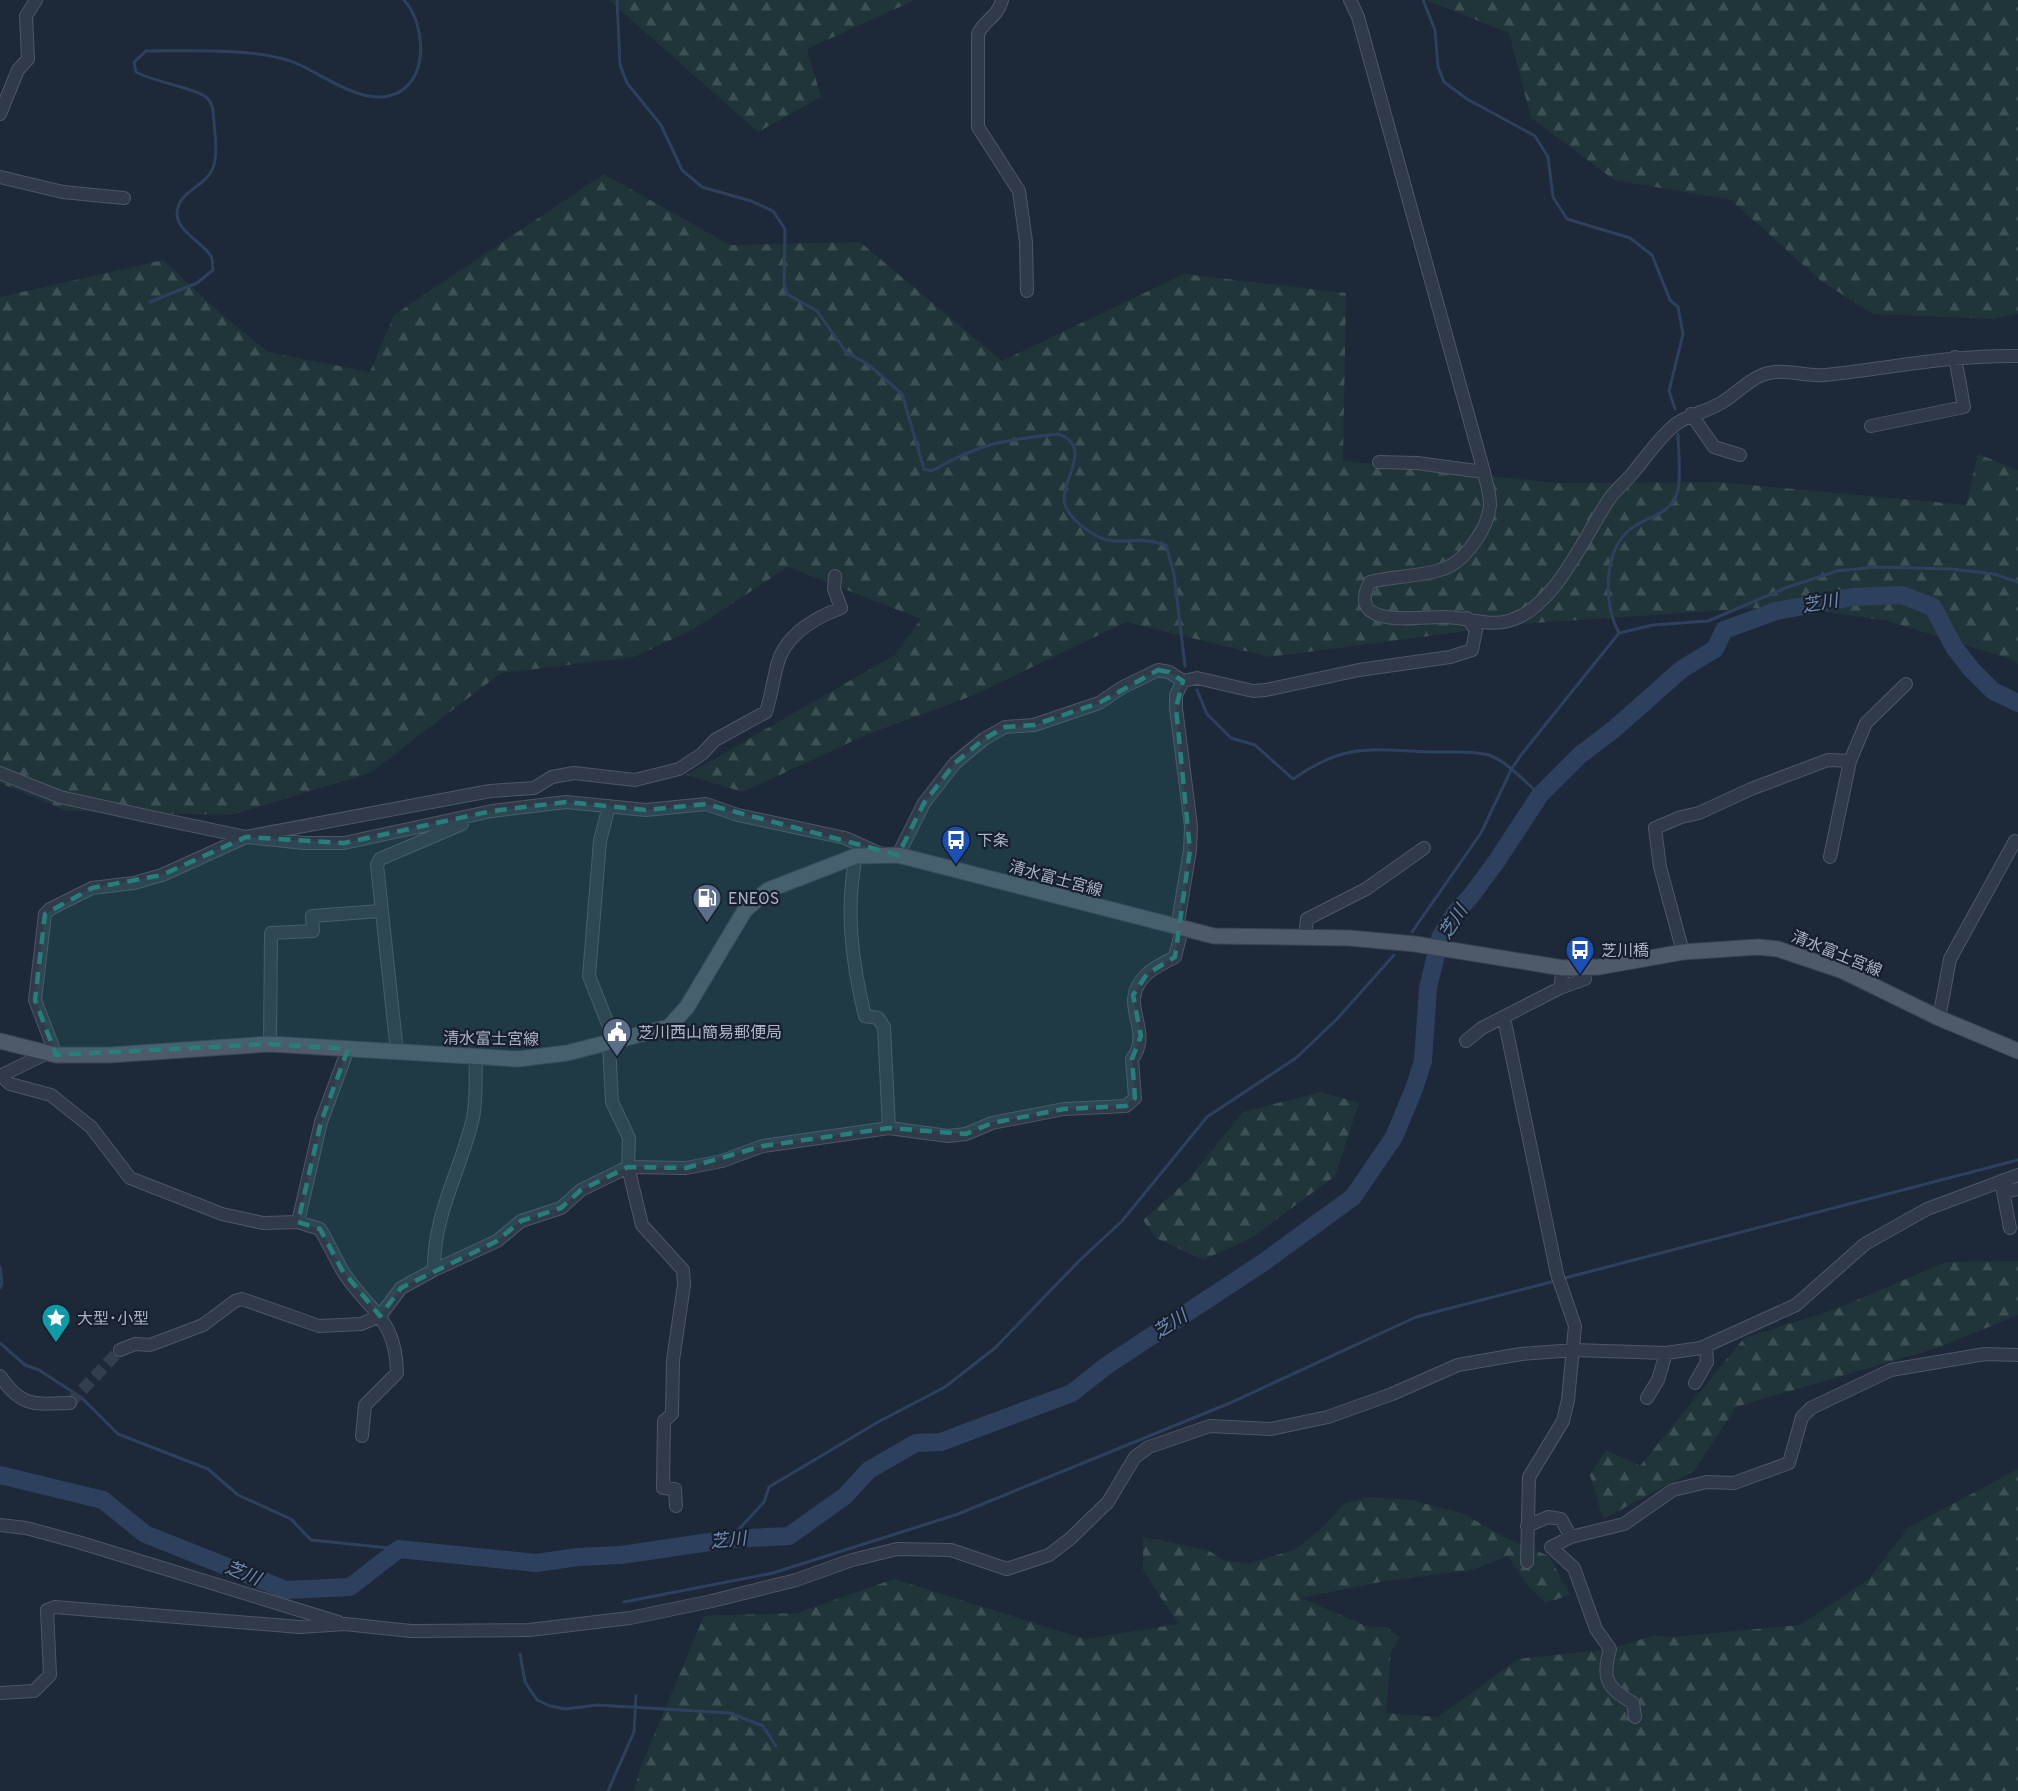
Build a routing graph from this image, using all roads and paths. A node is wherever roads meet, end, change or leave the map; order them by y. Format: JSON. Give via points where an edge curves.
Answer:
{"nodes":[{"id":1,"x":36,"y":0,"type":"edge"},
{"id":2,"x":1002,"y":0,"type":"edge"},
{"id":3,"x":1350,"y":0,"type":"edge"},
{"id":4,"x":0,"y":114,"type":"edge"},
{"id":5,"x":0,"y":177,"type":"edge"},
{"id":6,"x":124,"y":198,"type":"dead end"},
{"id":7,"x":1027,"y":291,"type":"dead end"},
{"id":8,"x":2018,"y":356,"type":"edge"},
{"id":9,"x":1955,"y":357,"type":"junction"},
{"id":10,"x":1691,"y":414,"type":"junction"},
{"id":11,"x":1871,"y":426,"type":"dead end"},
{"id":12,"x":1740,"y":455,"type":"dead end"},
{"id":13,"x":1379,"y":462,"type":"dead end"},
{"id":14,"x":1484,"y":472,"type":"junction"},
{"id":15,"x":835,"y":576,"type":"dead end"},
{"id":16,"x":1467,"y":618,"type":"junction"},
{"id":17,"x":1184,"y":681,"type":"junction"},
{"id":18,"x":1906,"y":684,"type":"dead end"},
{"id":19,"x":1850,"y":761,"type":"junction"},
{"id":20,"x":0,"y":773,"type":"edge"},
{"id":21,"x":609,"y":806,"type":"junction"},
{"id":22,"x":482,"y":814,"type":"junction"},
{"id":23,"x":246,"y":837,"type":"junction"},
{"id":24,"x":2015,"y":841,"type":"dead end"},
{"id":25,"x":1424,"y":848,"type":"dead end"},
{"id":26,"x":881,"y":854,"type":"junction"},
{"id":27,"x":898,"y":855,"type":"junction"},
{"id":28,"x":856,"y":856,"type":"junction"},
{"id":29,"x":1830,"y":857,"type":"dead end"},
{"id":30,"x":381,"y":911,"type":"junction"},
{"id":31,"x":1180,"y":928,"type":"junction"},
{"id":32,"x":1305,"y":937,"type":"junction"},
{"id":33,"x":1683,"y":952,"type":"junction"},
{"id":34,"x":1563,"y":968,"type":"junction"},
{"id":35,"x":1586,"y":979,"type":"dead end"},
{"id":36,"x":1560,"y":988,"type":"junction"},
{"id":37,"x":1504,"y":1018,"type":"junction"},
{"id":38,"x":1939,"y":1018,"type":"junction"},
{"id":39,"x":0,"y":1041,"type":"edge"},
{"id":40,"x":1466,"y":1041,"type":"dead end"},
{"id":41,"x":612,"y":1043,"type":"junction"},
{"id":42,"x":270,"y":1044,"type":"junction"},
{"id":43,"x":348,"y":1049,"type":"junction"},
{"id":44,"x":2018,"y":1051,"type":"edge"},
{"id":45,"x":397,"y":1052,"type":"junction"},
{"id":46,"x":51,"y":1054,"type":"junction"},
{"id":47,"x":476,"y":1057,"type":"junction"},
{"id":48,"x":1,"y":1077,"type":"edge"},
{"id":49,"x":889,"y":1128,"type":"junction"},
{"id":50,"x":628,"y":1167,"type":"junction"},
{"id":51,"x":2018,"y":1175,"type":"edge"},
{"id":52,"x":2003,"y":1186,"type":"junction"},
{"id":53,"x":2018,"y":1189,"type":"edge"},
{"id":54,"x":298,"y":1222,"type":"junction"},
{"id":55,"x":2010,"y":1228,"type":"dead end"},
{"id":56,"x":434,"y":1270,"type":"junction"},
{"id":57,"x":380,"y":1316,"type":"junction"},
{"id":58,"x":1706,"y":1346,"type":"junction"},
{"id":59,"x":120,"y":1350,"type":"tunnel mouth"},
{"id":60,"x":1574,"y":1350,"type":"junction"},
{"id":61,"x":1666,"y":1353,"type":"junction"},
{"id":62,"x":2018,"y":1355,"type":"edge"},
{"id":63,"x":0,"y":1377,"type":"edge"},
{"id":64,"x":1695,"y":1383,"type":"dead end"},
{"id":65,"x":1647,"y":1398,"type":"dead end"},
{"id":66,"x":70,"y":1403,"type":"tunnel mouth"},
{"id":67,"x":362,"y":1436,"type":"dead end"},
{"id":68,"x":676,"y":1506,"type":"dead end"},
{"id":69,"x":0,"y":1525,"type":"edge"},
{"id":70,"x":1527,"y":1526,"type":"junction"},
{"id":71,"x":1571,"y":1537,"type":"junction"},
{"id":72,"x":1527,"y":1562,"type":"dead end"},
{"id":73,"x":345,"y":1624,"type":"junction"},
{"id":74,"x":0,"y":1693,"type":"edge"},
{"id":75,"x":1635,"y":1717,"type":"dead end"}],
"edges":[{"from":1,"to":4,"type":"street","via":[[26,16],[28,59],[18,70]]},
{"from":2,"to":7,"type":"street","via":[[999,10],[978,33],[978,127],[1019,192]]},
{"from":3,"to":14,"type":"street"},
{"from":5,"to":6,"type":"street","via":[[63,192]]},
{"from":8,"to":9,"type":"street"},
{"from":9,"to":10,"type":"street","via":[[1822,375],[1780,371],[1761,375],[1720,404]]},
{"from":9,"to":11,"type":"street","via":[[1964,407]]},
{"from":10,"to":12,"type":"street","via":[[1714,447]]},
{"from":10,"to":16,"type":"street","via":[[1674,426],[1612,495],[1558,583],[1541,600],[1524,615],[1507,622],[1486,623]]},
{"from":13,"to":14,"type":"street"},
{"from":14,"to":16,"type":"street","via":[[1490,504],[1467,552],[1442,569],[1370,582],[1366,591],[1365,603],[1382,618]]},
{"from":15,"to":23,"type":"street","via":[[834,589],[841,608],[816,618],[789,642],[777,665],[766,712],[714,740],[702,754],[679,769],[634,780],[574,773],[552,777],[534,788],[490,791]]},
{"from":16,"to":17,"type":"street","via":[[1476,630],[1472,650],[1450,657],[1359,670],[1266,690],[1253,691],[1197,678]]},
{"from":17,"to":27,"type":"street","via":[[1158,670],[1099,703],[1035,725],[1005,727],[984,739],[955,763],[924,803]]},
{"from":17,"to":31,"type":"street","via":[[1176,695],[1176,708],[1191,826]]},
{"from":18,"to":19,"type":"street","via":[[1866,723]]},
{"from":19,"to":29,"type":"street"},
{"from":19,"to":33,"type":"street","via":[[1828,760],[1655,828],[1660,867]]},
{"from":20,"to":23,"type":"street","via":[[60,796]]},
{"from":21,"to":22,"type":"street","via":[[566,802]]},
{"from":21,"to":26,"type":"street","via":[[646,810],[706,804],[738,815],[844,838]]},
{"from":21,"to":41,"type":"street","via":[[600,841],[589,976]]},
{"from":22,"to":23,"type":"street","via":[[344,843]]},
{"from":22,"to":30,"type":"street","via":[[380,859]]},
{"from":23,"to":46,"type":"street","via":[[162,875],[92,888],[45,914],[35,1000]]},
{"from":24,"to":38,"type":"street","via":[[1950,959]]},
{"from":25,"to":32,"type":"street","via":[[1366,889],[1307,919]]},
{"from":26,"to":27,"type":"main road","name":"清水富士宮線"},
{"from":26,"to":28,"type":"main road","name":"清水富士宮線"},
{"from":27,"to":31,"type":"main road","name":"清水富士宮線"},
{"from":28,"to":41,"type":"main road","name":"清水富士宮線","via":[[768,890],[745,910],[669,1027]]},
{"from":28,"to":49,"type":"street","via":[[849,901],[855,967],[865,1016],[878,1018],[884,1027]]},
{"from":30,"to":42,"type":"street","via":[[312,916],[313,931],[272,933]]},
{"from":30,"to":45,"type":"street"},
{"from":31,"to":32,"type":"main road","name":"清水富士宮線","via":[[1214,936]]},
{"from":31,"to":49,"type":"street","via":[[1175,957],[1147,974],[1133,995],[1132,1006],[1141,1036],[1140,1049],[1132,1059],[1135,1098],[1126,1106],[1064,1108],[948,1136]]},
{"from":32,"to":34,"type":"main road","name":"清水富士宮線","via":[[1415,944]]},
{"from":33,"to":34,"type":"main road","name":"清水富士宮線","via":[[1599,967]]},
{"from":33,"to":38,"type":"main road","name":"清水富士宮線","via":[[1778,949],[1843,971]]},
{"from":34,"to":36,"type":"street"},
{"from":35,"to":36,"type":"street"},
{"from":36,"to":37,"type":"street"},
{"from":37,"to":40,"type":"street"},
{"from":37,"to":60,"type":"street","via":[[1559,1280],[1575,1326]]},
{"from":38,"to":44,"type":"main road","name":"清水富士宮線"},
{"from":39,"to":46,"type":"main road","name":"清水富士宮線"},
{"from":41,"to":47,"type":"main road","name":"清水富士宮線","via":[[544,1057]]},
{"from":41,"to":50,"type":"street","via":[[612,1102],[629,1138]]},
{"from":42,"to":43,"type":"main road","name":"清水富士宮線"},
{"from":42,"to":46,"type":"main road","name":"清水富士宮線","via":[[110,1055]]},
{"from":43,"to":45,"type":"main road","name":"清水富士宮線"},
{"from":43,"to":54,"type":"street","via":[[321,1122]]},
{"from":45,"to":47,"type":"main road","name":"清水富士宮線"},
{"from":46,"to":48,"type":"street"},
{"from":47,"to":56,"type":"street","via":[[473,1119],[439,1220]]},
{"from":48,"to":54,"type":"street","via":[[10,1084],[51,1095],[91,1127],[130,1178],[222,1214],[263,1223]]},
{"from":49,"to":50,"type":"street","via":[[763,1146],[722,1161],[686,1168]]},
{"from":50,"to":56,"type":"street","via":[[581,1190],[561,1208],[521,1221],[497,1241]]},
{"from":50,"to":68,"type":"street","via":[[642,1225],[682,1270],[684,1285],[673,1360],[672,1414],[664,1420],[663,1488],[675,1490]]},
{"from":51,"to":52,"type":"street"},
{"from":52,"to":53,"type":"street"},
{"from":52,"to":55,"type":"street"},
{"from":52,"to":58,"type":"street","via":[[1927,1209],[1865,1244],[1796,1305]]},
{"from":54,"to":57,"type":"street","via":[[320,1228],[342,1270]]},
{"from":56,"to":57,"type":"street","via":[[401,1288]]},
{"from":57,"to":59,"type":"street","via":[[361,1324],[319,1326],[242,1299],[203,1325],[150,1345],[135,1344]]},
{"from":57,"to":67,"type":"street","via":[[397,1350],[397,1373],[365,1404]]},
{"from":58,"to":61,"type":"street"},
{"from":58,"to":64,"type":"street","via":[[1707,1362]]},
{"from":60,"to":61,"type":"street"},
{"from":60,"to":70,"type":"street","via":[[1563,1421],[1529,1477]]},
{"from":60,"to":73,"type":"street","via":[[1458,1365],[1362,1406],[1294,1426],[1210,1426],[1149,1447],[1135,1457],[1108,1502],[1071,1538],[1049,1555],[1007,1569],[951,1551],[897,1549],[776,1585],[630,1617],[529,1630],[411,1631]]},
{"from":61,"to":65,"type":"street","via":[[1658,1380]]},
{"from":62,"to":71,"type":"street","via":[[1985,1354],[1891,1370],[1811,1408],[1802,1418],[1789,1464],[1734,1483],[1690,1484],[1673,1490],[1624,1524]]},
{"from":63,"to":66,"type":"street","via":[[19,1398],[38,1404]]},
{"from":69,"to":73,"type":"street","via":[[78,1542]]},
{"from":70,"to":71,"type":"street","via":[[1548,1517],[1561,1519]]},
{"from":70,"to":72,"type":"street"},
{"from":71,"to":75,"type":"street","via":[[1551,1547],[1574,1568],[1596,1629],[1610,1649],[1605,1670],[1608,1682],[1615,1692],[1633,1703]]},
{"from":73,"to":74,"type":"street","via":[[300,1627],[55,1607],[47,1610],[50,1675],[34,1691]]}]}
